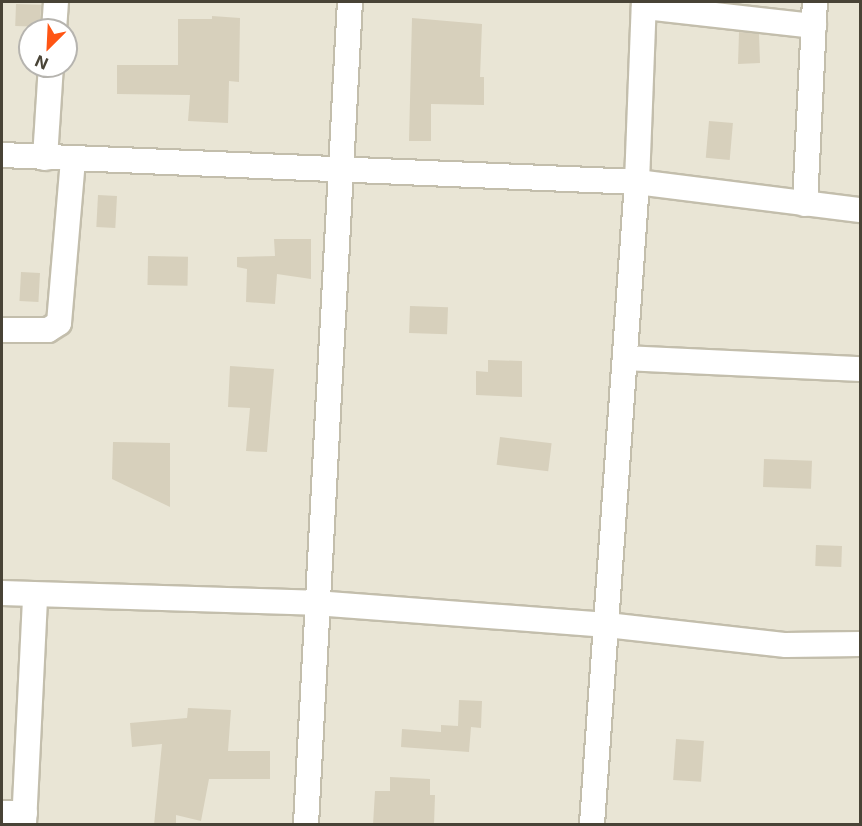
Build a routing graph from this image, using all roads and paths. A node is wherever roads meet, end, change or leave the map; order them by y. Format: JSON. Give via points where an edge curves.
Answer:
{"nodes":[{"id":1,"x":56,"y":2,"type":"edge"},
{"id":2,"x":350,"y":2,"type":"edge"},
{"id":3,"x":815,"y":2,"type":"edge"},
{"id":4,"x":644,"y":4,"type":"edge"},
{"id":5,"x":55,"y":18,"type":"edge"},
{"id":6,"x":814,"y":26,"type":"junction"},
{"id":7,"x":50,"y":78,"type":"edge"},
{"id":8,"x":2,"y":155,"type":"edge"},
{"id":9,"x":45,"y":158,"type":"junction"},
{"id":10,"x":73,"y":159,"type":"junction"},
{"id":11,"x":340,"y":171,"type":"junction"},
{"id":12,"x":637,"y":182,"type":"junction"},
{"id":13,"x":805,"y":204,"type":"junction"},
{"id":14,"x":861,"y":210,"type":"edge"},
{"id":15,"x":2,"y":330,"type":"edge"},
{"id":16,"x":625,"y":358,"type":"junction"},
{"id":17,"x":861,"y":369,"type":"edge"},
{"id":18,"x":2,"y":594,"type":"edge"},
{"id":19,"x":36,"y":597,"type":"junction"},
{"id":20,"x":315,"y":603,"type":"junction"},
{"id":21,"x":607,"y":625,"type":"junction"},
{"id":22,"x":861,"y":644,"type":"edge"},
{"id":23,"x":17,"y":817,"type":"edge"},
{"id":24,"x":306,"y":825,"type":"edge"},
{"id":25,"x":592,"y":825,"type":"edge"}],
"edges":[{"from":1,"to":5,"type":"street"},
{"from":2,"to":11,"type":"street"},
{"from":3,"to":6,"type":"street"},
{"from":4,"to":6,"type":"street"},
{"from":4,"to":12,"type":"street"},
{"from":6,"to":13,"type":"street"},
{"from":7,"to":9,"type":"street"},
{"from":8,"to":9,"type":"street"},
{"from":9,"to":10,"type":"street"},
{"from":10,"to":11,"type":"street"},
{"from":10,"to":15,"type":"street","via":[[59,323],[48,330]]},
{"from":11,"to":12,"type":"street"},
{"from":11,"to":20,"type":"street"},
{"from":12,"to":13,"type":"street"},
{"from":12,"to":16,"type":"street"},
{"from":13,"to":14,"type":"street"},
{"from":16,"to":17,"type":"street"},
{"from":16,"to":21,"type":"street"},
{"from":18,"to":19,"type":"street"},
{"from":19,"to":20,"type":"street"},
{"from":19,"to":23,"type":"street"},
{"from":20,"to":21,"type":"street"},
{"from":20,"to":24,"type":"street"},
{"from":21,"to":22,"type":"street","via":[[786,645]]},
{"from":21,"to":25,"type":"street"}]}
